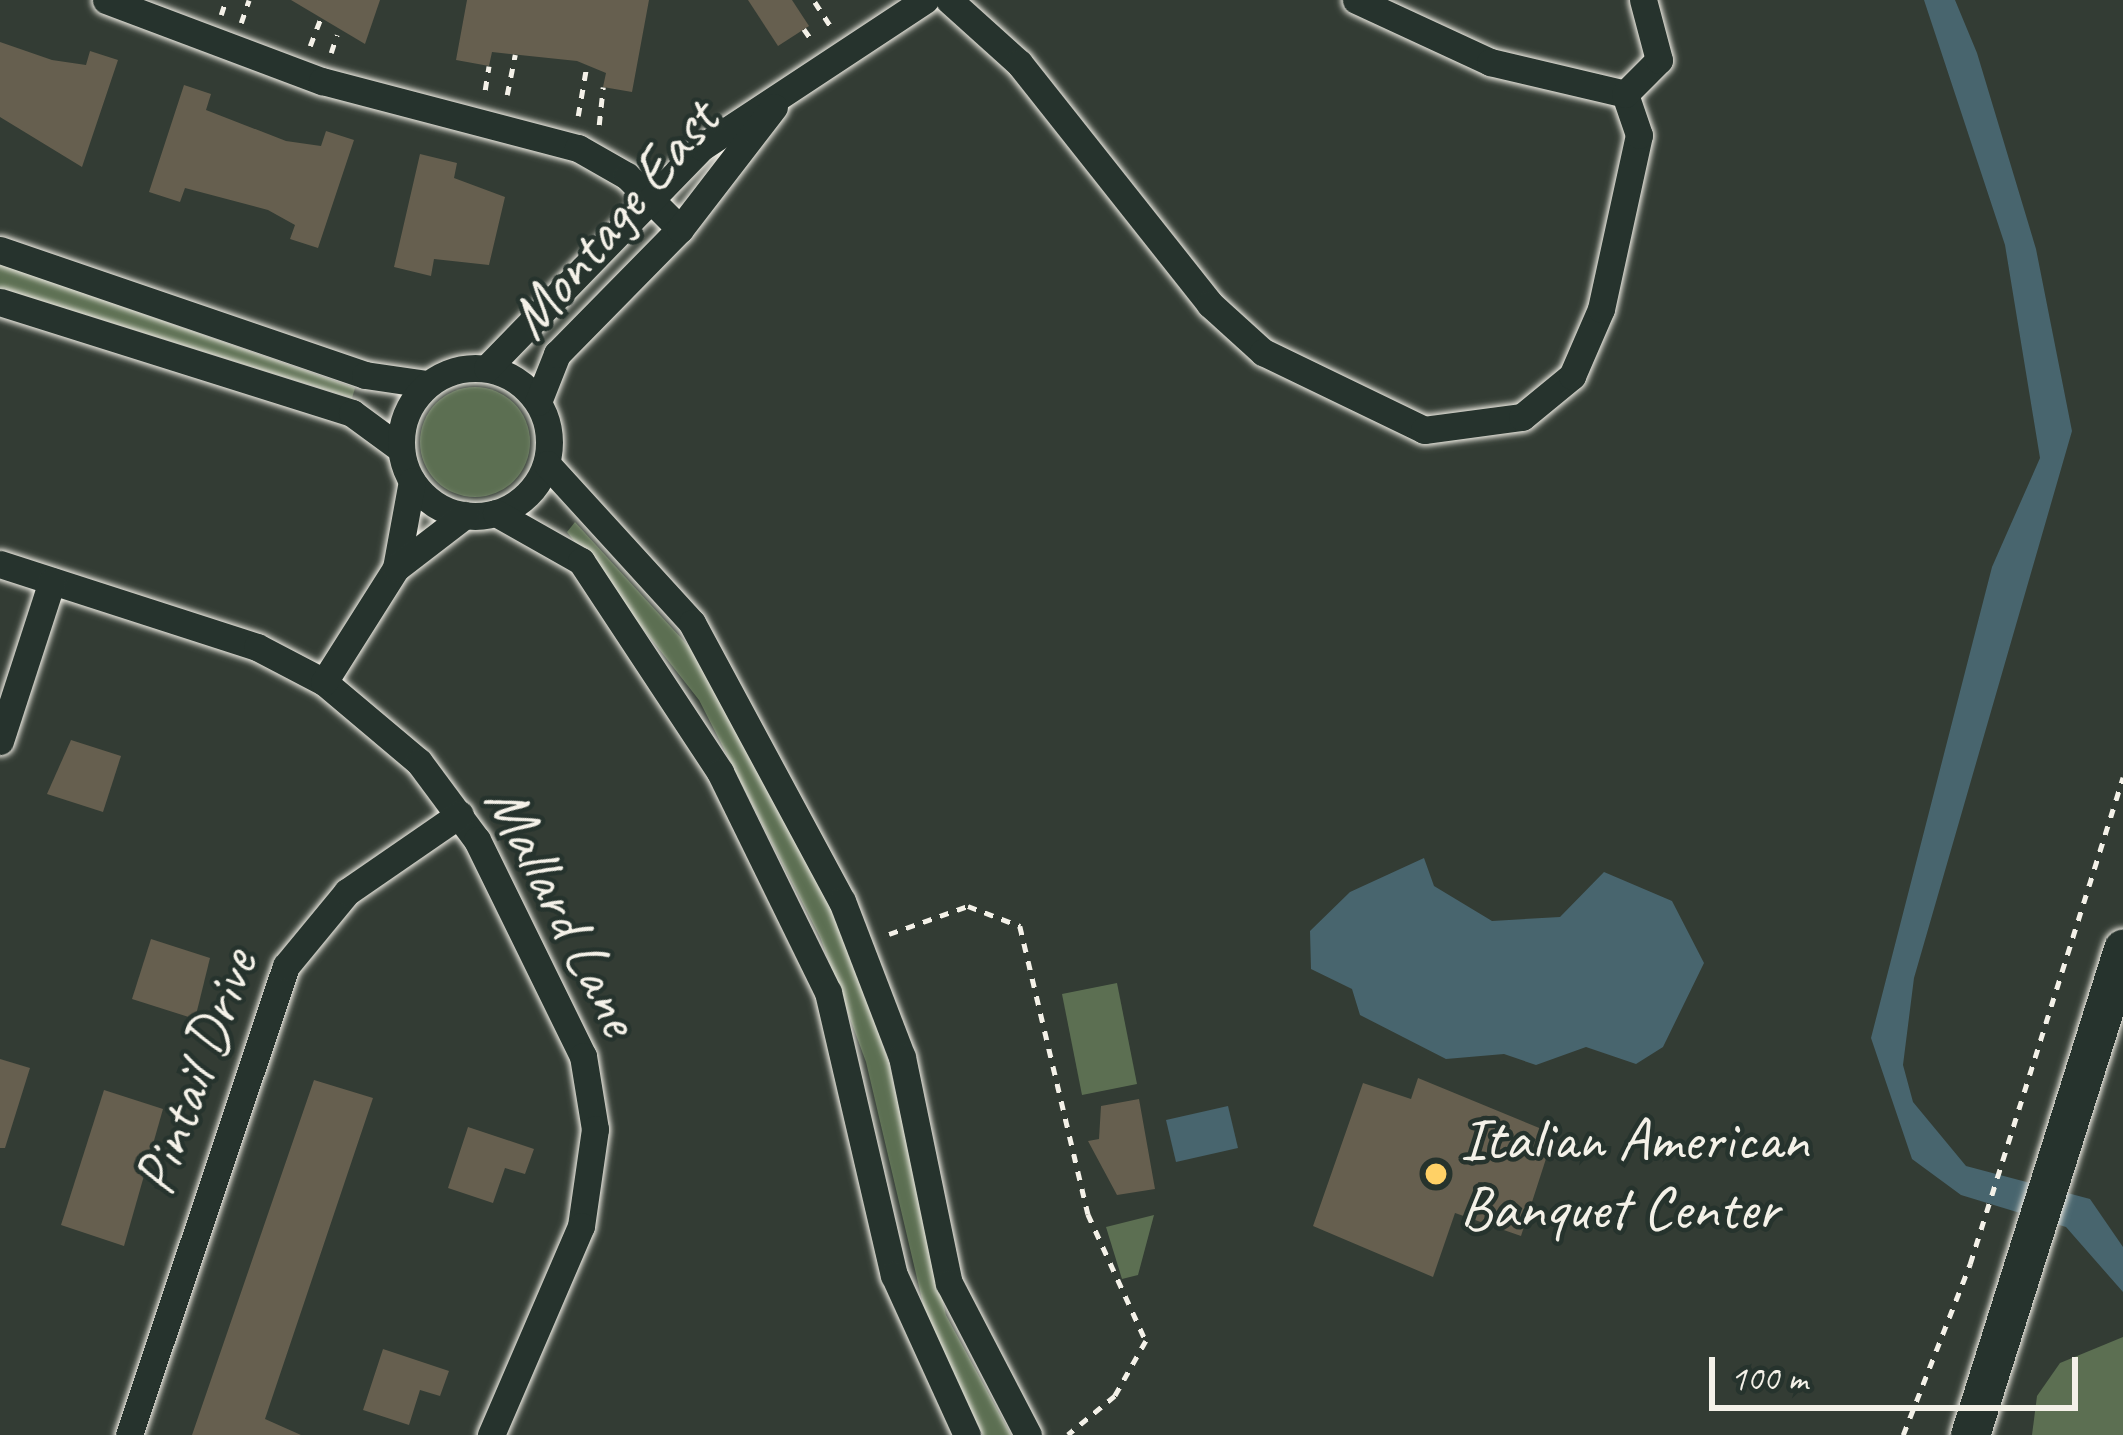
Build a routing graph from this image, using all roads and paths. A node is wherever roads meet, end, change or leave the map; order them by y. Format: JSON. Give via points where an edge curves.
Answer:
{"nodes":[{"id":1,"x":106,"y":0,"type":"edge"},
{"id":2,"x":226,"y":0,"type":"edge"},
{"id":3,"x":249,"y":0,"type":"edge"},
{"id":4,"x":925,"y":0,"type":"edge"},
{"id":5,"x":949,"y":0,"type":"edge"},
{"id":6,"x":1356,"y":0,"type":"edge"},
{"id":7,"x":1643,"y":0,"type":"edge"},
{"id":8,"x":815,"y":2,"type":"edge"},
{"id":9,"x":221,"y":14,"type":"dead end"},
{"id":10,"x":322,"y":14,"type":"dead end"},
{"id":11,"x":241,"y":23,"type":"dead end"},
{"id":12,"x":804,"y":29,"type":"dead end"},
{"id":13,"x":833,"y":30,"type":"dead end"},
{"id":14,"x":337,"y":34,"type":"dead end"},
{"id":15,"x":813,"y":42,"type":"dead end"},
{"id":16,"x":310,"y":46,"type":"dead end"},
{"id":17,"x":331,"y":52,"type":"dead end"},
{"id":18,"x":515,"y":56,"type":"dead end"},
{"id":19,"x":489,"y":66,"type":"dead end"},
{"id":20,"x":586,"y":69,"type":"dead end"},
{"id":21,"x":603,"y":87,"type":"dead end"},
{"id":22,"x":485,"y":90,"type":"dead end"},
{"id":23,"x":1625,"y":94,"type":"junction"},
{"id":24,"x":507,"y":95,"type":"dead end"},
{"id":25,"x":774,"y":107,"type":"junction"},
{"id":26,"x":578,"y":116,"type":"dead end"},
{"id":27,"x":599,"y":125,"type":"dead end"},
{"id":28,"x":646,"y":194,"type":"junction"},
{"id":29,"x":680,"y":229,"type":"junction"},
{"id":30,"x":0,"y":250,"type":"edge"},
{"id":31,"x":0,"y":302,"type":"edge"},
{"id":32,"x":487,"y":368,"type":"junction"},
{"id":33,"x":427,"y":385,"type":"junction"},
{"id":34,"x":538,"y":402,"type":"junction"},
{"id":35,"x":401,"y":449,"type":"junction"},
{"id":36,"x":547,"y":464,"type":"junction"},
{"id":37,"x":412,"y":481,"type":"junction"},
{"id":38,"x":496,"y":513,"type":"junction"},
{"id":39,"x":465,"y":515,"type":"junction"},
{"id":40,"x":0,"y":564,"type":"edge"},
{"id":41,"x":396,"y":568,"type":"junction"},
{"id":42,"x":52,"y":581,"type":"junction"},
{"id":43,"x":324,"y":682,"type":"junction"},
{"id":44,"x":0,"y":740,"type":"edge"},
{"id":45,"x":2123,"y":777,"type":"edge"},
{"id":46,"x":460,"y":814,"type":"junction"},
{"id":47,"x":890,"y":934,"type":"dead end"},
{"id":48,"x":2123,"y":950,"type":"edge"},
{"id":49,"x":129,"y":1435,"type":"edge"},
{"id":50,"x":491,"y":1435,"type":"edge"},
{"id":51,"x":967,"y":1435,"type":"edge"},
{"id":52,"x":1028,"y":1435,"type":"edge"},
{"id":53,"x":1068,"y":1435,"type":"edge"},
{"id":54,"x":1903,"y":1435,"type":"edge"},
{"id":55,"x":1970,"y":1435,"type":"edge"}],
"edges":[{"from":1,"to":28,"type":"street","via":[[322,81],[548,137]]},
{"from":2,"to":9,"type":"path"},
{"from":3,"to":11,"type":"path"},
{"from":4,"to":25,"type":"street","name":"Montage East"},
{"from":5,"to":23,"type":"street","via":[[1019,63],[1210,304],[1263,352],[1424,430],[1522,417],[1572,376],[1601,309],[1639,135]]},
{"from":6,"to":23,"type":"street","via":[[1490,62]]},
{"from":7,"to":23,"type":"street","via":[[1659,60]]},
{"from":8,"to":13,"type":"path"},
{"from":10,"to":16,"type":"path"},
{"from":12,"to":15,"type":"path"},
{"from":14,"to":17,"type":"path"},
{"from":18,"to":24,"type":"path"},
{"from":19,"to":22,"type":"path"},
{"from":20,"to":26,"type":"path"},
{"from":21,"to":27,"type":"path"},
{"from":25,"to":28,"type":"street","name":"Montage East","via":[[728,128]]},
{"from":25,"to":29,"type":"street","name":"Montage East"},
{"from":28,"to":29,"type":"street"},
{"from":28,"to":32,"type":"street","name":"Montage East"},
{"from":29,"to":34,"type":"street","name":"Montage East","via":[[568,341]]},
{"from":30,"to":33,"type":"street","via":[[365,375]]},
{"from":31,"to":35,"type":"street","via":[[352,413]]},
{"from":32,"to":33,"type":"street"},
{"from":32,"to":34,"type":"street"},
{"from":33,"to":35,"type":"street","via":[[406,413]]},
{"from":34,"to":36,"type":"street"},
{"from":35,"to":37,"type":"street"},
{"from":36,"to":38,"type":"street","via":[[532,489]]},
{"from":36,"to":52,"type":"street","via":[[692,623],[842,901],[902,1057],[950,1283]]},
{"from":37,"to":39,"type":"street"},
{"from":37,"to":41,"type":"street"},
{"from":38,"to":39,"type":"street"},
{"from":38,"to":51,"type":"street","via":[[581,560],[730,791],[828,992],[894,1275]]},
{"from":39,"to":41,"type":"street"},
{"from":40,"to":42,"type":"street","name":"Mallard Lane"},
{"from":41,"to":43,"type":"street"},
{"from":42,"to":43,"type":"street","name":"Mallard Lane","via":[[257,647]]},
{"from":42,"to":44,"type":"street"},
{"from":43,"to":46,"type":"street","name":"Mallard Lane","via":[[391,734]]},
{"from":45,"to":54,"type":"path","via":[[1978,1234]]},
{"from":46,"to":49,"type":"street","name":"Pintail Drive","via":[[347,892],[286,965]]},
{"from":46,"to":50,"type":"street","name":"Mallard Lane","via":[[567,1017],[595,1129],[581,1226]]},
{"from":47,"to":53,"type":"path","via":[[968,906],[1020,926],[1088,1214],[1146,1341],[1115,1396]]},
{"from":48,"to":55,"type":"main road","via":[[2023,1246]]}]}
